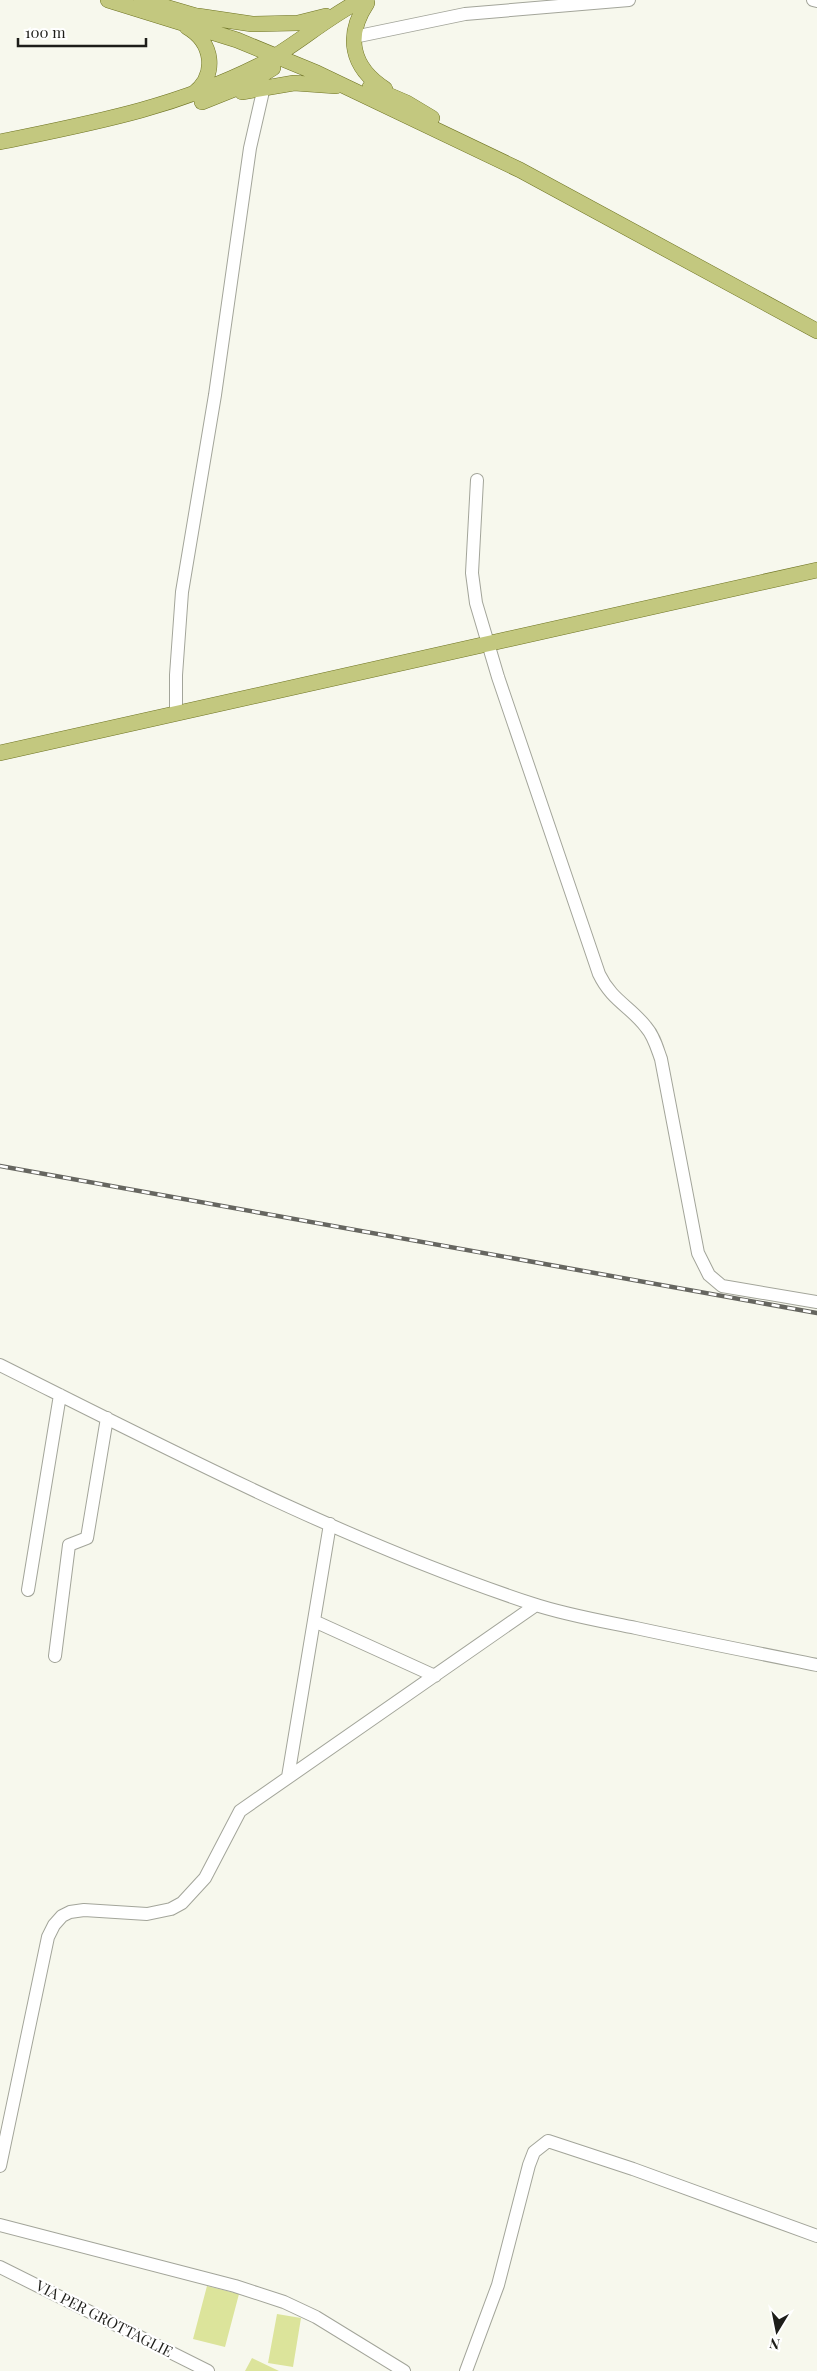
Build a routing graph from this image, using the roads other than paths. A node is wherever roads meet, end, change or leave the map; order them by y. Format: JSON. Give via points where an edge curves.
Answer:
{"nodes":[{"id":1,"x":108,"y":0,"type":"edge"},
{"id":2,"x":142,"y":0,"type":"edge"},
{"id":3,"x":629,"y":0,"type":"edge"},
{"id":4,"x":813,"y":0,"type":"edge"},
{"id":5,"x":367,"y":1,"type":"edge"},
{"id":6,"x":817,"y":1,"type":"edge"},
{"id":7,"x":337,"y":12,"type":"junction"},
{"id":8,"x":198,"y":16,"type":"junction"},
{"id":9,"x":175,"y":21,"type":"junction"},
{"id":10,"x":354,"y":37,"type":"junction"},
{"id":11,"x":285,"y":54,"type":"junction"},
{"id":12,"x":264,"y":87,"type":"junction"},
{"id":13,"x":364,"y":95,"type":"junction"},
{"id":14,"x":197,"y":99,"type":"junction"},
{"id":15,"x":407,"y":103,"type":"junction"},
{"id":16,"x":0,"y":142,"type":"edge"},
{"id":17,"x":520,"y":170,"type":"junction"},
{"id":18,"x":817,"y":331,"type":"edge"},
{"id":19,"x":477,"y":480,"type":"dead end"},
{"id":20,"x":817,"y":570,"type":"edge"},
{"id":21,"x":488,"y":645,"type":"junction"},
{"id":22,"x":176,"y":714,"type":"junction"},
{"id":23,"x":0,"y":753,"type":"edge"},
{"id":24,"x":817,"y":1302,"type":"edge"},
{"id":25,"x":0,"y":1365,"type":"edge"},
{"id":26,"x":60,"y":1395,"type":"junction"},
{"id":27,"x":106,"y":1418,"type":"junction"},
{"id":28,"x":330,"y":1524,"type":"junction"},
{"id":29,"x":28,"y":1590,"type":"dead end"},
{"id":30,"x":536,"y":1605,"type":"junction"},
{"id":31,"x":314,"y":1621,"type":"junction"},
{"id":32,"x":55,"y":1656,"type":"dead end"},
{"id":33,"x":817,"y":1665,"type":"edge"},
{"id":34,"x":435,"y":1676,"type":"junction"},
{"id":35,"x":288,"y":1777,"type":"junction"},
{"id":36,"x":0,"y":2166,"type":"edge"},
{"id":37,"x":0,"y":2226,"type":"edge"},
{"id":38,"x":817,"y":2236,"type":"edge"},
{"id":39,"x":0,"y":2267,"type":"edge"},
{"id":40,"x":208,"y":2371,"type":"edge"},
{"id":41,"x":404,"y":2371,"type":"edge"},
{"id":42,"x":466,"y":2371,"type":"edge"}],
"edges":[{"from":1,"to":9,"type":"main road"},
{"from":2,"to":8,"type":"main road"},
{"from":3,"to":10,"type":"street","via":[[465,14]]},
{"from":4,"to":6,"type":"street"},
{"from":5,"to":7,"type":"main road"},
{"from":5,"to":10,"type":"main road"},
{"from":5,"to":11,"type":"main road"},
{"from":7,"to":8,"type":"main road","via":[[298,22],[268,24]]},
{"from":7,"to":11,"type":"main road"},
{"from":8,"to":11,"type":"main road"},
{"from":9,"to":11,"type":"main road"},
{"from":9,"to":14,"type":"main road","via":[[201,38],[211,61]]},
{"from":10,"to":15,"type":"main road","via":[[358,60],[366,73]]},
{"from":11,"to":13,"type":"main road"},
{"from":11,"to":14,"type":"main road"},
{"from":11,"to":15,"type":"main road"},
{"from":12,"to":13,"type":"main road","via":[[316,83]]},
{"from":12,"to":14,"type":"main road"},
{"from":12,"to":22,"type":"street","via":[[250,148],[216,395],[182,592]]},
{"from":13,"to":17,"type":"main road"},
{"from":14,"to":16,"type":"main road"},
{"from":15,"to":17,"type":"main road"},
{"from":17,"to":18,"type":"main road"},
{"from":19,"to":21,"type":"street","via":[[473,585]]},
{"from":20,"to":21,"type":"main road"},
{"from":21,"to":22,"type":"main road"},
{"from":21,"to":24,"type":"street","via":[[599,974],[610,993],[647,1027],[655,1041],[703,1266],[722,1286]]},
{"from":22,"to":23,"type":"main road"},
{"from":25,"to":26,"type":"street"},
{"from":26,"to":27,"type":"street"},
{"from":26,"to":29,"type":"street"},
{"from":27,"to":28,"type":"street"},
{"from":27,"to":32,"type":"street","via":[[87,1538],[69,1545]]},
{"from":28,"to":30,"type":"street","via":[[430,1567]]},
{"from":28,"to":31,"type":"street"},
{"from":30,"to":33,"type":"street"},
{"from":30,"to":34,"type":"street"},
{"from":31,"to":34,"type":"street"},
{"from":31,"to":35,"type":"street"},
{"from":34,"to":35,"type":"street"},
{"from":35,"to":36,"type":"street","via":[[237,1815],[205,1878],[182,1903],[147,1914],[70,1912],[54,1924],[48,1936]]},
{"from":37,"to":41,"type":"street","via":[[234,2286],[284,2302],[316,2317]]},
{"from":38,"to":42,"type":"street","via":[[633,2168],[548,2141],[534,2152],[529,2166],[498,2285]]},
{"from":39,"to":40,"type":"street","name":"VIA PER GROTTAGLIE"}]}
